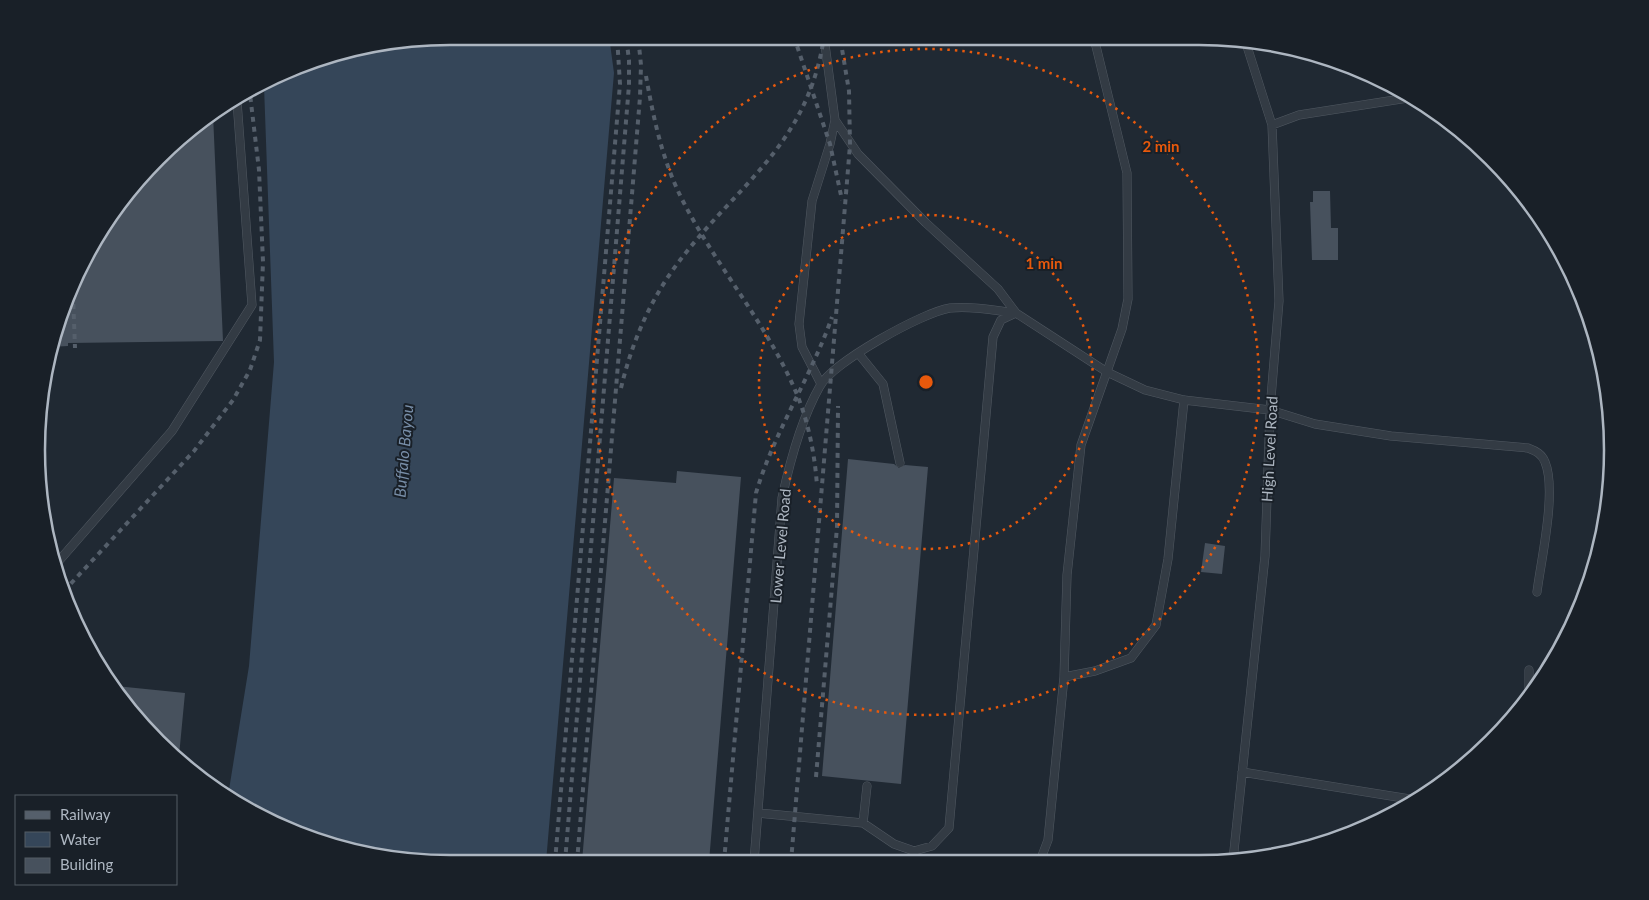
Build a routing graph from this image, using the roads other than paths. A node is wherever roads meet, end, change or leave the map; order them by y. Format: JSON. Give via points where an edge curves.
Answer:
{"nodes":[{"id":1,"x":825,"y":45,"type":"edge"},
{"id":2,"x":1096,"y":45,"type":"edge"},
{"id":3,"x":1247,"y":48,"type":"edge"},
{"id":4,"x":1403,"y":100,"type":"edge"},
{"id":5,"x":238,"y":105,"type":"edge"},
{"id":6,"x":835,"y":120,"type":"junction"},
{"id":7,"x":1272,"y":125,"type":"junction"},
{"id":8,"x":1016,"y":313,"type":"junction"},
{"id":9,"x":858,"y":353,"type":"junction"},
{"id":10,"x":1107,"y":372,"type":"junction"},
{"id":11,"x":821,"y":384,"type":"junction"},
{"id":12,"x":1184,"y":400,"type":"junction"},
{"id":13,"x":1270,"y":410,"type":"junction"},
{"id":14,"x":900,"y":463,"type":"dead end"},
{"id":15,"x":60,"y":559,"type":"edge"},
{"id":16,"x":1537,"y":592,"type":"dead end"},
{"id":17,"x":1529,"y":670,"type":"dead end"},
{"id":18,"x":1064,"y":677,"type":"junction"},
{"id":19,"x":1529,"y":685,"type":"edge"},
{"id":20,"x":1242,"y":772,"type":"junction"},
{"id":21,"x":867,"y":786,"type":"dead end"},
{"id":22,"x":1406,"y":798,"type":"edge"},
{"id":23,"x":758,"y":813,"type":"junction"},
{"id":24,"x":863,"y":823,"type":"junction"},
{"id":25,"x":1234,"y":853,"type":"edge"},
{"id":26,"x":755,"y":855,"type":"edge"},
{"id":27,"x":1042,"y":855,"type":"edge"}],
"edges":[{"from":1,"to":6,"type":"lane"},
{"from":2,"to":10,"type":"lane","via":[[1127,173],[1128,299],[1122,329]]},
{"from":3,"to":7,"type":"lane","name":"High Level Road"},
{"from":4,"to":7,"type":"lane","via":[[1299,115]]},
{"from":5,"to":15,"type":"lane","via":[[252,306],[172,432]]},
{"from":6,"to":8,"type":"lane","via":[[850,144],[890,188],[982,273]]},
{"from":6,"to":11,"type":"lane","via":[[812,201],[799,324],[802,347]]},
{"from":7,"to":13,"type":"lane","name":"High Level Road","via":[[1279,301]]},
{"from":8,"to":9,"type":"lane","name":"Lower Level Road","via":[[948,308],[883,337]]},
{"from":8,"to":10,"type":"lane"},
{"from":8,"to":24,"type":"lane","via":[[1001,320],[993,337],[949,828],[932,846],[914,851],[894,844]]},
{"from":9,"to":11,"type":"lane","name":"Lower Level Road"},
{"from":9,"to":14,"type":"lane","via":[[883,384]]},
{"from":10,"to":12,"type":"lane","via":[[1145,390]]},
{"from":10,"to":18,"type":"lane","via":[[1081,445],[1067,575]]},
{"from":11,"to":23,"type":"lane","name":"Lower Level Road","via":[[788,472],[782,498]]},
{"from":12,"to":13,"type":"lane"},
{"from":12,"to":18,"type":"lane","via":[[1168,559],[1156,624],[1131,658],[1095,671]]},
{"from":13,"to":16,"type":"lane","via":[[1308,422],[1392,436],[1528,448],[1538,452],[1545,462],[1550,483]]},
{"from":13,"to":20,"type":"lane","name":"High Level Road","via":[[1265,556]]},
{"from":17,"to":19,"type":"lane"},
{"from":18,"to":27,"type":"lane","via":[[1048,840]]},
{"from":20,"to":22,"type":"lane"},
{"from":20,"to":25,"type":"lane","name":"High Level Road"},
{"from":21,"to":24,"type":"lane"},
{"from":23,"to":24,"type":"lane"},
{"from":23,"to":26,"type":"lane","name":"Lower Level Road"}]}
